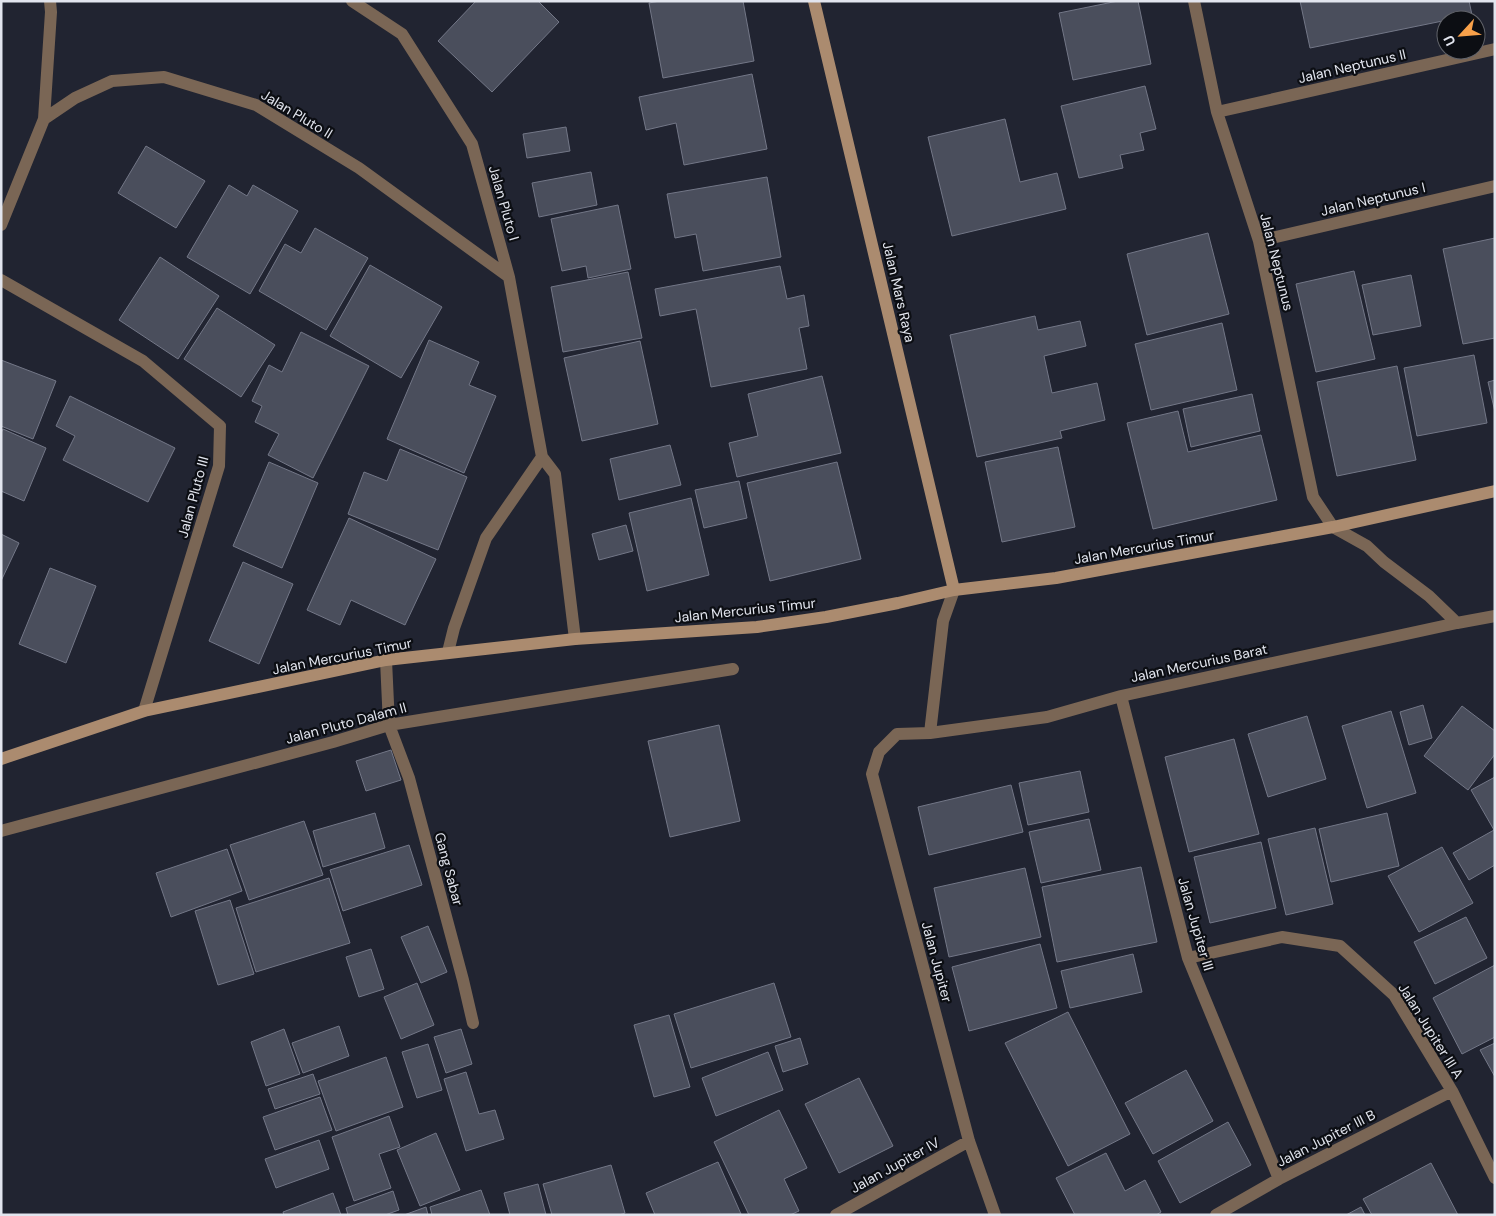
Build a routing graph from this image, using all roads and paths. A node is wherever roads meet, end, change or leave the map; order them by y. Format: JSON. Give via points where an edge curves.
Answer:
{"nodes":[{"id":1,"x":50,"y":1,"type":"edge"},
{"id":2,"x":352,"y":1,"type":"edge"},
{"id":3,"x":814,"y":1,"type":"edge"},
{"id":4,"x":1194,"y":1,"type":"edge"},
{"id":5,"x":1495,"y":48,"type":"edge"},
{"id":6,"x":1217,"y":112,"type":"junction"},
{"id":7,"x":44,"y":119,"type":"junction"},
{"id":8,"x":1495,"y":186,"type":"edge"},
{"id":9,"x":1,"y":225,"type":"edge"},
{"id":10,"x":1259,"y":241,"type":"junction"},
{"id":11,"x":509,"y":277,"type":"junction"},
{"id":12,"x":1,"y":280,"type":"edge"},
{"id":13,"x":542,"y":457,"type":"junction"},
{"id":14,"x":1495,"y":491,"type":"edge"},
{"id":15,"x":1333,"y":527,"type":"junction"},
{"id":16,"x":954,"y":590,"type":"junction"},
{"id":17,"x":1495,"y":616,"type":"edge"},
{"id":18,"x":1457,"y":622,"type":"junction"},
{"id":19,"x":576,"y":639,"type":"junction"},
{"id":20,"x":448,"y":652,"type":"junction"},
{"id":21,"x":386,"y":660,"type":"junction"},
{"id":22,"x":733,"y":670,"type":"dead end"},
{"id":23,"x":1121,"y":696,"type":"junction"},
{"id":24,"x":144,"y":711,"type":"junction"},
{"id":25,"x":389,"y":725,"type":"junction"},
{"id":26,"x":910,"y":733,"type":"joint"},
{"id":27,"x":930,"y":733,"type":"junction"},
{"id":28,"x":1,"y":759,"type":"edge"},
{"id":29,"x":1,"y":831,"type":"edge"},
{"id":30,"x":1188,"y":958,"type":"junction"},
{"id":31,"x":473,"y":1023,"type":"dead end"},
{"id":32,"x":1452,"y":1091,"type":"junction"},
{"id":33,"x":969,"y":1140,"type":"junction"},
{"id":34,"x":1495,"y":1178,"type":"edge"},
{"id":35,"x":1279,"y":1179,"type":"junction"},
{"id":36,"x":836,"y":1215,"type":"edge"},
{"id":37,"x":995,"y":1215,"type":"edge"},
{"id":38,"x":1216,"y":1215,"type":"edge"}],
"edges":[{"from":1,"to":7,"type":"street"},
{"from":2,"to":11,"type":"street","name":"Jalan Pluto I","via":[[402,34],[472,144]]},
{"from":3,"to":16,"type":"street","name":"Jalan Mars Raya"},
{"from":4,"to":6,"type":"street","name":"Jalan Neptunus"},
{"from":5,"to":6,"type":"street","name":"Jalan Neptunus II"},
{"from":6,"to":10,"type":"street","name":"Jalan Neptunus"},
{"from":7,"to":9,"type":"street"},
{"from":7,"to":11,"type":"street","name":"Jalan Pluto II","via":[[75,98],[112,81],[164,77],[256,105],[359,168]]},
{"from":8,"to":10,"type":"street","name":"Jalan Neptunus I"},
{"from":10,"to":15,"type":"street","name":"Jalan Neptunus","via":[[1313,497]]},
{"from":11,"to":13,"type":"street","name":"Jalan Pluto I"},
{"from":12,"to":24,"type":"street","name":"Jalan Pluto III","via":[[143,360],[220,426],[219,466]]},
{"from":13,"to":19,"type":"street","name":"Jalan Pluto I","via":[[555,474]]},
{"from":13,"to":20,"type":"street","via":[[486,538]]},
{"from":14,"to":15,"type":"street","name":"Jalan Mercurius Timur"},
{"from":15,"to":16,"type":"street","name":"Jalan Mercurius Timur","via":[[1056,578]]},
{"from":15,"to":18,"type":"street","via":[[1367,546]]},
{"from":16,"to":19,"type":"street","name":"Jalan Mercurius Timur","via":[[826,617],[757,627]]},
{"from":16,"to":27,"type":"street","via":[[944,621]]},
{"from":17,"to":18,"type":"street","name":"Jalan Mercurius Barat"},
{"from":18,"to":23,"type":"street","name":"Jalan Mercurius Barat"},
{"from":19,"to":20,"type":"street","name":"Jalan Mercurius Timur"},
{"from":20,"to":21,"type":"street","name":"Jalan Mercurius Timur"},
{"from":21,"to":24,"type":"street","name":"Jalan Mercurius Timur"},
{"from":21,"to":25,"type":"street","name":"Gang Sabar"},
{"from":22,"to":25,"type":"street","name":"Jalan Pluto Dalam II"},
{"from":23,"to":27,"type":"street","name":"Jalan Mercurius Barat","via":[[1047,717]]},
{"from":23,"to":30,"type":"street","name":"Jalan Jupiter III"},
{"from":24,"to":28,"type":"street","name":"Jalan Mercurius Timur"},
{"from":25,"to":29,"type":"street","name":"Jalan Pluto Dalam II"},
{"from":25,"to":31,"type":"street","name":"Gang Sabar","via":[[409,778]]},
{"from":26,"to":27,"type":"street","name":"Jalan Mercurius Barat"},
{"from":26,"to":33,"type":"street","name":"Jalan Jupiter","via":[[897,734],[879,752],[872,774]]},
{"from":30,"to":32,"type":"street","name":"Jalan Jupiter III A","via":[[1282,937],[1340,946],[1394,995]]},
{"from":30,"to":35,"type":"street","name":"Jalan Jupiter III"},
{"from":32,"to":34,"type":"street","name":"Jalan Jupiter III A"},
{"from":32,"to":35,"type":"street","name":"Jalan Jupiter III B"},
{"from":33,"to":36,"type":"street","name":"Jalan Jupiter IV"},
{"from":33,"to":37,"type":"street","name":"Jalan Jupiter"},
{"from":35,"to":38,"type":"street","name":"Jalan Jupiter III B"}]}
